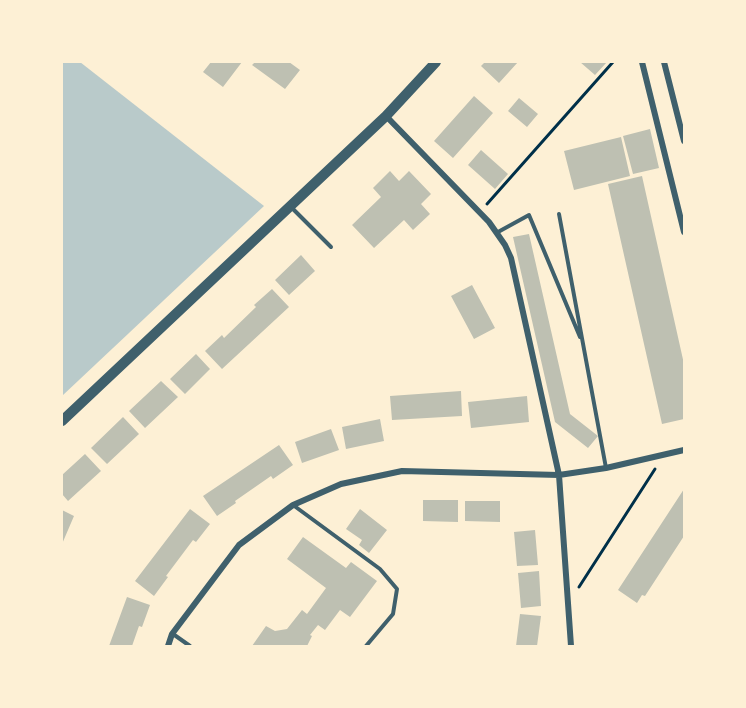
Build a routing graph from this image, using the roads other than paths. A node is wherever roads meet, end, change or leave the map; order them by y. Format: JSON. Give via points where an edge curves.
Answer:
{"nodes":[{"id":1,"x":436,"y":62,"type":"edge"},
{"id":2,"x":642,"y":62,"type":"edge"},
{"id":3,"x":664,"y":62,"type":"edge"},
{"id":4,"x":386,"y":116,"type":"junction"},
{"id":5,"x":684,"y":141,"type":"edge"},
{"id":6,"x":290,"y":206,"type":"junction"},
{"id":7,"x":560,"y":214,"type":"dead end"},
{"id":8,"x":498,"y":232,"type":"junction"},
{"id":9,"x":684,"y":232,"type":"edge"},
{"id":10,"x":331,"y":248,"type":"dead end"},
{"id":11,"x":583,"y":345,"type":"junction"},
{"id":12,"x":62,"y":421,"type":"edge"},
{"id":13,"x":684,"y":450,"type":"edge"},
{"id":14,"x":606,"y":468,"type":"junction"},
{"id":15,"x":559,"y":475,"type":"junction"},
{"id":16,"x":293,"y":505,"type":"junction"},
{"id":17,"x":172,"y":634,"type":"junction"},
{"id":18,"x":168,"y":646,"type":"edge"},
{"id":19,"x":190,"y":646,"type":"edge"},
{"id":20,"x":366,"y":646,"type":"edge"},
{"id":21,"x":571,"y":646,"type":"edge"}],
"edges":[{"from":1,"to":4,"type":"street"},
{"from":2,"to":9,"type":"street"},
{"from":3,"to":5,"type":"street"},
{"from":4,"to":6,"type":"street"},
{"from":4,"to":8,"type":"street"},
{"from":6,"to":10,"type":"lane"},
{"from":6,"to":12,"type":"street"},
{"from":7,"to":11,"type":"lane"},
{"from":8,"to":11,"type":"lane","via":[[529,215]]},
{"from":8,"to":15,"type":"street","via":[[516,272]]},
{"from":11,"to":14,"type":"lane"},
{"from":13,"to":14,"type":"street"},
{"from":14,"to":15,"type":"street"},
{"from":15,"to":16,"type":"street","via":[[402,471],[341,484]]},
{"from":15,"to":21,"type":"street"},
{"from":16,"to":17,"type":"street","via":[[239,545]]},
{"from":16,"to":20,"type":"lane","via":[[380,569],[397,590],[393,614]]},
{"from":17,"to":18,"type":"street"},
{"from":17,"to":19,"type":"lane"}]}
